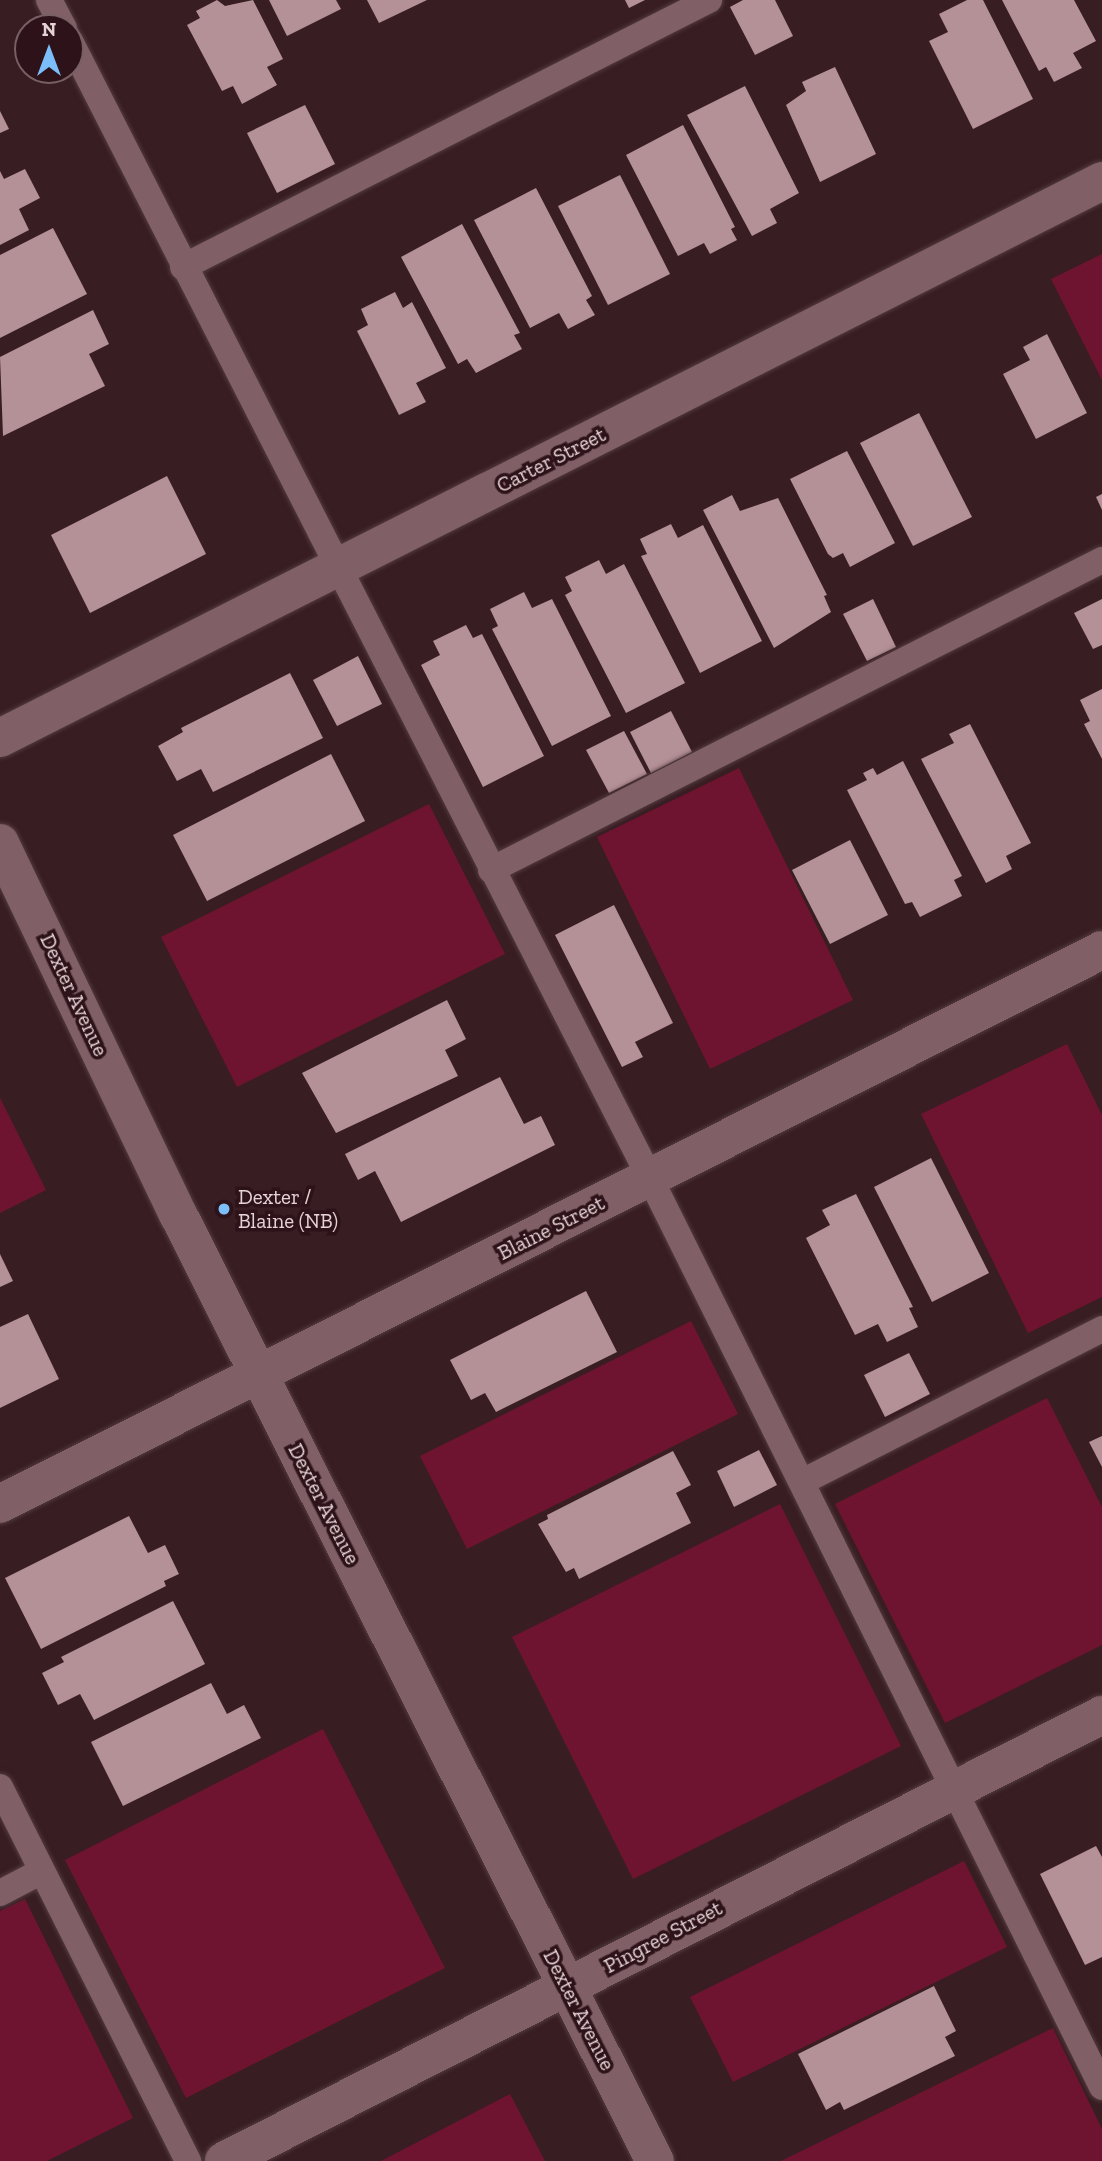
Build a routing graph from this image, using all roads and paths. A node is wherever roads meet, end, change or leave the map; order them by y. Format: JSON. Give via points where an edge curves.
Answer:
{"nodes":[{"id":1,"x":709,"y":0,"type":"edge"},
{"id":2,"x":84,"y":69,"type":"edge"},
{"id":3,"x":1102,"y":181,"type":"edge"},
{"id":4,"x":183,"y":267,"type":"junction"},
{"id":5,"x":1102,"y":561,"type":"edge"},
{"id":6,"x":336,"y":569,"type":"junction"},
{"id":7,"x":0,"y":738,"type":"edge"},
{"id":8,"x":0,"y":843,"type":"edge"},
{"id":9,"x":491,"y":870,"type":"junction"},
{"id":10,"x":1102,"y":950,"type":"edge"},
{"id":11,"x":650,"y":1178,"type":"junction"},
{"id":12,"x":1102,"y":1329,"type":"edge"},
{"id":13,"x":259,"y":1376,"type":"junction"},
{"id":14,"x":802,"y":1482,"type":"junction"},
{"id":15,"x":0,"y":1504,"type":"edge"},
{"id":16,"x":1102,"y":1715,"type":"edge"},
{"id":17,"x":0,"y":1787,"type":"edge"},
{"id":18,"x":955,"y":1789,"type":"junction"},
{"id":19,"x":42,"y":1871,"type":"junction"},
{"id":20,"x":0,"y":1893,"type":"edge"},
{"id":21,"x":568,"y":1987,"type":"junction"},
{"id":22,"x":1102,"y":2087,"type":"edge"},
{"id":23,"x":188,"y":2161,"type":"edge"},
{"id":24,"x":224,"y":2161,"type":"edge"},
{"id":25,"x":655,"y":2161,"type":"edge"}],
"edges":[{"from":1,"to":4,"type":"lane"},
{"from":2,"to":4,"type":"lane"},
{"from":3,"to":6,"type":"street","name":"Carter Street"},
{"from":4,"to":6,"type":"lane"},
{"from":5,"to":9,"type":"lane"},
{"from":6,"to":7,"type":"street","name":"Carter Street"},
{"from":6,"to":9,"type":"lane"},
{"from":8,"to":13,"type":"street","name":"Dexter Avenue"},
{"from":9,"to":11,"type":"lane"},
{"from":10,"to":11,"type":"street","name":"Blaine Street"},
{"from":11,"to":13,"type":"street","name":"Blaine Street"},
{"from":11,"to":14,"type":"lane"},
{"from":12,"to":14,"type":"lane"},
{"from":13,"to":15,"type":"street","name":"Blaine Street"},
{"from":13,"to":21,"type":"street","name":"Dexter Avenue"},
{"from":14,"to":18,"type":"lane"},
{"from":16,"to":18,"type":"street","name":"Pingree Street"},
{"from":17,"to":19,"type":"lane"},
{"from":18,"to":21,"type":"street","name":"Pingree Street"},
{"from":18,"to":22,"type":"lane"},
{"from":19,"to":20,"type":"lane"},
{"from":19,"to":23,"type":"lane"},
{"from":21,"to":24,"type":"street","name":"Pingree Street"},
{"from":21,"to":25,"type":"street","name":"Dexter Avenue"}]}
